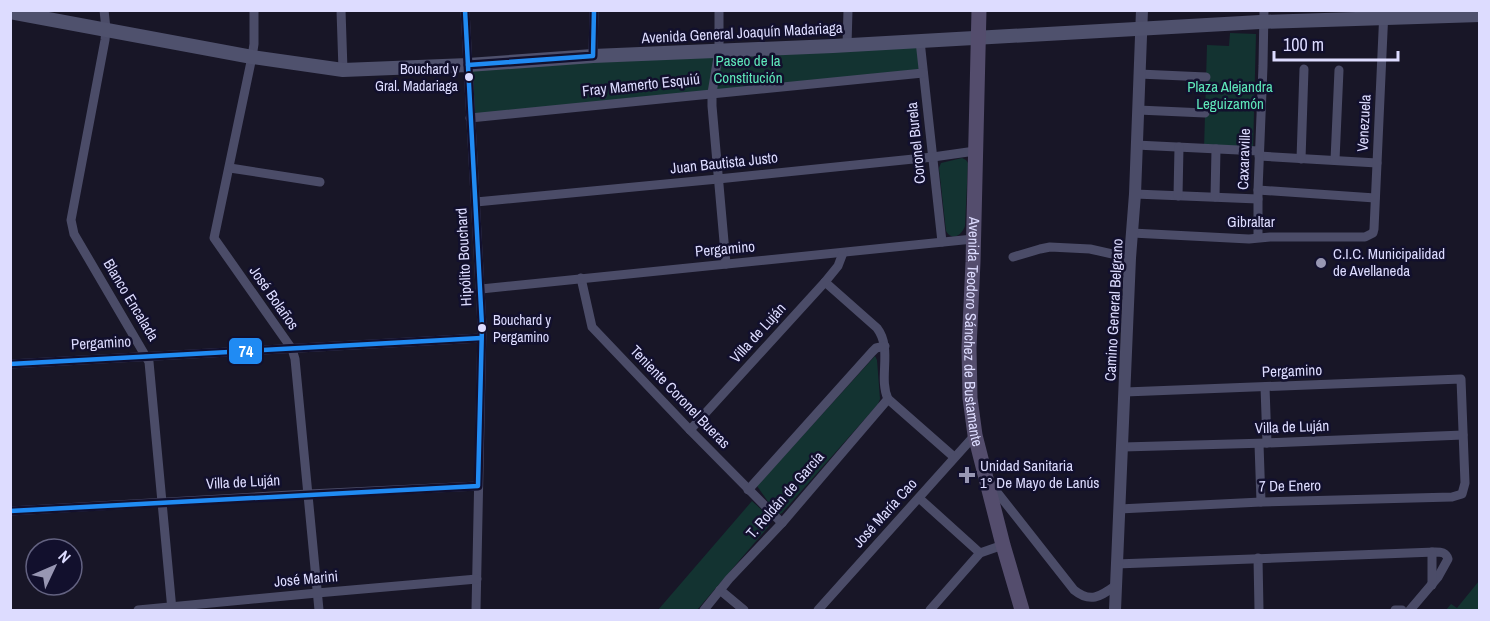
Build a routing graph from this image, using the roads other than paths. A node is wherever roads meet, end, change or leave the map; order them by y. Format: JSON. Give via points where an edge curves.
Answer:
{"nodes":[{"id":1,"x":104,"y":10,"type":"edge"},
{"id":2,"x":254,"y":10,"type":"edge"},
{"id":3,"x":341,"y":10,"type":"edge"},
{"id":4,"x":465,"y":10,"type":"edge"},
{"id":5,"x":594,"y":10,"type":"edge"},
{"id":6,"x":720,"y":10,"type":"edge"},
{"id":7,"x":848,"y":10,"type":"edge"},
{"id":8,"x":979,"y":10,"type":"edge"},
{"id":9,"x":1142,"y":10,"type":"edge"},
{"id":10,"x":10,"y":12,"type":"edge"},
{"id":11,"x":1384,"y":14,"type":"edge"},
{"id":12,"x":1479,"y":15,"type":"edge"},
{"id":13,"x":1263,"y":16,"type":"edge"},
{"id":14,"x":1141,"y":28,"type":"junction"},
{"id":15,"x":106,"y":29,"type":"junction"},
{"id":16,"x":978,"y":38,"type":"junction"},
{"id":17,"x":920,"y":41,"type":"junction"},
{"id":18,"x":847,"y":45,"type":"junction"},
{"id":19,"x":719,"y":51,"type":"junction"},
{"id":20,"x":593,"y":56,"type":"junction"},
{"id":21,"x":252,"y":57,"type":"junction"},
{"id":22,"x":468,"y":65,"type":"junction"},
{"id":23,"x":1304,"y":69,"type":"dead end"},
{"id":24,"x":343,"y":70,"type":"junction"},
{"id":25,"x":1339,"y":70,"type":"dead end"},
{"id":26,"x":923,"y":73,"type":"junction"},
{"id":27,"x":1139,"y":74,"type":"junction"},
{"id":28,"x":1206,"y":77,"type":"dead end"},
{"id":29,"x":712,"y":93,"type":"junction"},
{"id":30,"x":1138,"y":110,"type":"junction"},
{"id":31,"x":1205,"y":113,"type":"dead end"},
{"id":32,"x":470,"y":118,"type":"junction"},
{"id":33,"x":1136,"y":145,"type":"junction"},
{"id":34,"x":1179,"y":147,"type":"junction"},
{"id":35,"x":1216,"y":149,"type":"junction"},
{"id":36,"x":975,"y":150,"type":"junction"},
{"id":37,"x":1259,"y":153,"type":"junction"},
{"id":38,"x":933,"y":157,"type":"junction"},
{"id":39,"x":1301,"y":159,"type":"junction"},
{"id":40,"x":1335,"y":160,"type":"junction"},
{"id":41,"x":1377,"y":163,"type":"junction"},
{"id":42,"x":230,"y":168,"type":"junction"},
{"id":43,"x":718,"y":179,"type":"junction"},
{"id":44,"x":320,"y":182,"type":"dead end"},
{"id":45,"x":1135,"y":194,"type":"junction"},
{"id":46,"x":1258,"y":195,"type":"junction"},
{"id":47,"x":1178,"y":196,"type":"junction"},
{"id":48,"x":1215,"y":197,"type":"junction"},
{"id":49,"x":1375,"y":198,"type":"junction"},
{"id":50,"x":476,"y":202,"type":"junction"},
{"id":51,"x":1132,"y":233,"type":"junction"},
{"id":52,"x":1370,"y":236,"type":"joint"},
{"id":53,"x":1258,"y":237,"type":"junction"},
{"id":54,"x":973,"y":239,"type":"junction"},
{"id":55,"x":942,"y":242,"type":"junction"},
{"id":56,"x":843,"y":254,"type":"junction"},
{"id":57,"x":1013,"y":257,"type":"dead end"},
{"id":58,"x":1130,"y":258,"type":"junction"},
{"id":59,"x":726,"y":264,"type":"junction"},
{"id":60,"x":581,"y":278,"type":"junction"},
{"id":61,"x":825,"y":282,"type":"junction"},
{"id":62,"x":481,"y":289,"type":"junction"},
{"id":63,"x":482,"y":338,"type":"junction"},
{"id":64,"x":885,"y":346,"type":"junction"},
{"id":65,"x":292,"y":349,"type":"junction"},
{"id":66,"x":146,"y":355,"type":"junction"},
{"id":67,"x":10,"y":363,"type":"edge"},
{"id":68,"x":1265,"y":387,"type":"junction"},
{"id":69,"x":1125,"y":392,"type":"junction"},
{"id":70,"x":888,"y":399,"type":"junction"},
{"id":71,"x":690,"y":430,"type":"junction"},
{"id":72,"x":975,"y":435,"type":"junction"},
{"id":73,"x":1463,"y":435,"type":"junction"},
{"id":74,"x":1263,"y":444,"type":"junction"},
{"id":75,"x":1123,"y":447,"type":"junction"},
{"id":76,"x":954,"y":457,"type":"junction"},
{"id":77,"x":986,"y":478,"type":"junction"},
{"id":78,"x":478,"y":486,"type":"junction"},
{"id":79,"x":748,"y":490,"type":"junction"},
{"id":80,"x":309,"y":494,"type":"junction"},
{"id":81,"x":919,"y":498,"type":"junction"},
{"id":82,"x":162,"y":501,"type":"junction"},
{"id":83,"x":1261,"y":502,"type":"junction"},
{"id":84,"x":1119,"y":509,"type":"junction"},
{"id":85,"x":10,"y":511,"type":"edge"},
{"id":86,"x":782,"y":523,"type":"junction"},
{"id":87,"x":1003,"y":545,"type":"junction"},
{"id":88,"x":1432,"y":552,"type":"junction"},
{"id":89,"x":980,"y":553,"type":"junction"},
{"id":90,"x":1258,"y":558,"type":"junction"},
{"id":91,"x":1116,"y":564,"type":"junction"},
{"id":92,"x":477,"y":579,"type":"junction"},
{"id":93,"x":1432,"y":585,"type":"junction"},
{"id":94,"x":1115,"y":586,"type":"junction"},
{"id":95,"x":720,"y":590,"type":"junction"},
{"id":96,"x":317,"y":593,"type":"junction"},
{"id":97,"x":172,"y":609,"type":"edge"},
{"id":98,"x":138,"y":610,"type":"edge"},
{"id":99,"x":319,"y":610,"type":"edge"},
{"id":100,"x":476,"y":610,"type":"edge"},
{"id":101,"x":704,"y":610,"type":"edge"},
{"id":102,"x":744,"y":610,"type":"edge"},
{"id":103,"x":818,"y":610,"type":"edge"},
{"id":104,"x":930,"y":610,"type":"edge"},
{"id":105,"x":1022,"y":610,"type":"edge"},
{"id":106,"x":1115,"y":610,"type":"edge"},
{"id":107,"x":1259,"y":610,"type":"edge"},
{"id":108,"x":1395,"y":610,"type":"edge"},
{"id":109,"x":1402,"y":610,"type":"edge"},
{"id":110,"x":1410,"y":610,"type":"edge"}],
"edges":[{"from":1,"to":15,"type":"street","name":"Blanco Encalada"},
{"from":2,"to":21,"type":"street","name":"José Bolaños"},
{"from":3,"to":24,"type":"street"},
{"from":4,"to":22,"type":"street","name":"Hipólito Bouchard"},
{"from":5,"to":20,"type":"street"},
{"from":6,"to":19,"type":"street"},
{"from":7,"to":18,"type":"street"},
{"from":8,"to":16,"type":"main road","name":"Avenida Teodoro Sánchez de Bustamante"},
{"from":9,"to":14,"type":"street","name":"Camino General Belgrano"},
{"from":10,"to":15,"type":"main road","name":"Avenida General Joaquín Madariaga"},
{"from":11,"to":12,"type":"main road","name":"Avenida General Joaquín Madariaga"},
{"from":11,"to":13,"type":"main road","name":"Avenida General Joaquín Madariaga"},
{"from":11,"to":41,"type":"street","name":"Venezuela"},
{"from":13,"to":14,"type":"main road","name":"Avenida General Joaquín Madariaga"},
{"from":13,"to":37,"type":"street","name":"Caxaraville"},
{"from":14,"to":16,"type":"main road","name":"Avenida General Joaquín Madariaga"},
{"from":14,"to":27,"type":"street","name":"Camino General Belgrano"},
{"from":15,"to":21,"type":"main road","name":"Avenida General Joaquín Madariaga"},
{"from":15,"to":66,"type":"street","name":"Blanco Encalada","via":[[71,226]]},
{"from":16,"to":17,"type":"main road","name":"Avenida General Joaquín Madariaga"},
{"from":16,"to":36,"type":"main road","name":"Avenida Teodoro Sánchez de Bustamante"},
{"from":17,"to":18,"type":"main road","name":"Avenida General Joaquín Madariaga"},
{"from":17,"to":26,"type":"street","name":"Coronel Burela"},
{"from":18,"to":19,"type":"main road","name":"Avenida General Joaquín Madariaga"},
{"from":19,"to":20,"type":"main road","name":"Avenida General Joaquín Madariaga"},
{"from":19,"to":29,"type":"street"},
{"from":20,"to":22,"type":"main road","name":"Avenida General Joaquín Madariaga"},
{"from":21,"to":24,"type":"main road","name":"Avenida General Joaquín Madariaga"},
{"from":21,"to":42,"type":"street","name":"José Bolaños"},
{"from":22,"to":24,"type":"main road","name":"Avenida General Joaquín Madariaga"},
{"from":22,"to":32,"type":"street","name":"Hipólito Bouchard"},
{"from":23,"to":39,"type":"street"},
{"from":25,"to":40,"type":"street"},
{"from":26,"to":29,"type":"street","name":"Fray Mamerto Esquiú"},
{"from":26,"to":38,"type":"street","name":"Coronel Burela"},
{"from":27,"to":28,"type":"street"},
{"from":27,"to":30,"type":"street","name":"Camino General Belgrano"},
{"from":29,"to":32,"type":"street","name":"Fray Mamerto Esquiú"},
{"from":29,"to":43,"type":"street"},
{"from":30,"to":31,"type":"street"},
{"from":30,"to":33,"type":"street","name":"Camino General Belgrano"},
{"from":32,"to":50,"type":"street","name":"Hipólito Bouchard"},
{"from":33,"to":34,"type":"street"},
{"from":33,"to":45,"type":"street","name":"Camino General Belgrano"},
{"from":34,"to":35,"type":"street"},
{"from":34,"to":47,"type":"street"},
{"from":35,"to":37,"type":"street"},
{"from":35,"to":48,"type":"street"},
{"from":36,"to":38,"type":"street","name":"Juan Bautista Justo"},
{"from":36,"to":54,"type":"main road","name":"Avenida Teodoro Sánchez de Bustamante"},
{"from":37,"to":39,"type":"street"},
{"from":37,"to":46,"type":"street","name":"Caxaraville"},
{"from":38,"to":43,"type":"street","name":"Juan Bautista Justo"},
{"from":38,"to":55,"type":"street","name":"Coronel Burela"},
{"from":39,"to":40,"type":"street"},
{"from":40,"to":41,"type":"street"},
{"from":41,"to":49,"type":"street","name":"Venezuela"},
{"from":42,"to":44,"type":"street"},
{"from":42,"to":65,"type":"street","name":"José Bolaños","via":[[214,238]]},
{"from":43,"to":50,"type":"street","name":"Juan Bautista Justo"},
{"from":43,"to":59,"type":"street"},
{"from":45,"to":47,"type":"street"},
{"from":45,"to":51,"type":"street","name":"Camino General Belgrano"},
{"from":46,"to":48,"type":"street"},
{"from":46,"to":49,"type":"street"},
{"from":46,"to":53,"type":"street","name":"Caxaraville"},
{"from":47,"to":48,"type":"street"},
{"from":49,"to":52,"type":"street","name":"Venezuela","via":[[1374,229]]},
{"from":50,"to":62,"type":"street","name":"Hipólito Bouchard"},
{"from":51,"to":53,"type":"street","name":"Gibraltar"},
{"from":51,"to":58,"type":"street","name":"Camino General Belgrano"},
{"from":52,"to":53,"type":"street","name":"Gibraltar"},
{"from":54,"to":55,"type":"street","name":"Pergamino"},
{"from":54,"to":72,"type":"main road","name":"Avenida Teodoro Sánchez de Bustamante","via":[[969,379]]},
{"from":55,"to":56,"type":"street","name":"Pergamino"},
{"from":56,"to":59,"type":"street","name":"Pergamino"},
{"from":56,"to":61,"type":"street","name":"Villa de Luján"},
{"from":57,"to":58,"type":"street","via":[[1050,247],[1090,249]]},
{"from":58,"to":69,"type":"street","name":"Camino General Belgrano"},
{"from":59,"to":60,"type":"street","name":"Pergamino"},
{"from":60,"to":62,"type":"street","name":"Pergamino"},
{"from":60,"to":71,"type":"street","name":"Teniente Coronel Bueras","via":[[592,327]]},
{"from":61,"to":64,"type":"street","via":[[877,328]]},
{"from":61,"to":71,"type":"street","name":"Villa de Luján"},
{"from":62,"to":63,"type":"street","name":"Hipólito Bouchard"},
{"from":63,"to":65,"type":"street","name":"Pergamino"},
{"from":63,"to":78,"type":"street","name":"Hipólito Bouchard"},
{"from":64,"to":70,"type":"street"},
{"from":64,"to":79,"type":"street","via":[[872,352]]},
{"from":65,"to":66,"type":"street","name":"Pergamino"},
{"from":65,"to":80,"type":"street","name":"José Bolaños"},
{"from":66,"to":67,"type":"street","name":"Pergamino"},
{"from":66,"to":82,"type":"street","name":"Blanco Encalada","via":[[151,367]]},
{"from":68,"to":69,"type":"street","name":"Pergamino"},
{"from":68,"to":73,"type":"street","name":"Pergamino","via":[[1461,379]]},
{"from":68,"to":74,"type":"street"},
{"from":69,"to":75,"type":"street","name":"Camino General Belgrano"},
{"from":70,"to":76,"type":"street"},
{"from":70,"to":86,"type":"street","name":"T. Roldán de García"},
{"from":71,"to":79,"type":"street","name":"Teniente Coronel Bueras"},
{"from":72,"to":76,"type":"street","name":"José María Cao"},
{"from":72,"to":77,"type":"main road","name":"Avenida Teodoro Sánchez de Bustamante"},
{"from":73,"to":74,"type":"street","name":"Villa de Luján"},
{"from":73,"to":83,"type":"street","name":"7 De Enero","via":[[1462,494]]},
{"from":74,"to":75,"type":"street","name":"Villa de Luján"},
{"from":74,"to":83,"type":"street"},
{"from":75,"to":84,"type":"street","name":"Camino General Belgrano"},
{"from":76,"to":81,"type":"street","name":"José María Cao"},
{"from":77,"to":87,"type":"main road","name":"Avenida Teodoro Sánchez de Bustamante"},
{"from":77,"to":94,"type":"street","via":[[1079,595],[1101,596]]},
{"from":78,"to":80,"type":"street","name":"Villa de Luján"},
{"from":78,"to":92,"type":"street","name":"Hipólito Bouchard"},
{"from":79,"to":86,"type":"street","name":"Teniente Coronel Bueras"},
{"from":80,"to":82,"type":"street","name":"Villa de Luján"},
{"from":80,"to":96,"type":"street","name":"José Bolaños"},
{"from":81,"to":89,"type":"street"},
{"from":81,"to":103,"type":"street","name":"José María Cao"},
{"from":82,"to":85,"type":"street","name":"Villa de Luján"},
{"from":82,"to":97,"type":"street","name":"Blanco Encalada"},
{"from":83,"to":84,"type":"street","name":"7 De Enero"},
{"from":84,"to":91,"type":"street","name":"Camino General Belgrano"},
{"from":86,"to":95,"type":"street","name":"T. Roldán de García"},
{"from":87,"to":89,"type":"street"},
{"from":87,"to":105,"type":"main road","name":"Avenida Teodoro Sánchez de Bustamante"},
{"from":88,"to":90,"type":"street"},
{"from":88,"to":93,"type":"street"},
{"from":88,"to":93,"type":"street","via":[[1444,553],[1448,559]]},
{"from":89,"to":104,"type":"street"},
{"from":90,"to":91,"type":"street"},
{"from":90,"to":107,"type":"street"},
{"from":91,"to":94,"type":"street","name":"Camino General Belgrano"},
{"from":92,"to":96,"type":"street","name":"José Marini"},
{"from":92,"to":100,"type":"street","name":"Hipólito Bouchard"},
{"from":93,"to":110,"type":"street"},
{"from":94,"to":106,"type":"street","name":"Camino General Belgrano"},
{"from":95,"to":101,"type":"street","name":"T. Roldán de García"},
{"from":95,"to":102,"type":"street"},
{"from":96,"to":97,"type":"street","name":"José Marini"},
{"from":96,"to":99,"type":"street","name":"José Bolaños"},
{"from":97,"to":98,"type":"street","name":"José Marini"},
{"from":108,"to":109,"type":"street"}]}
